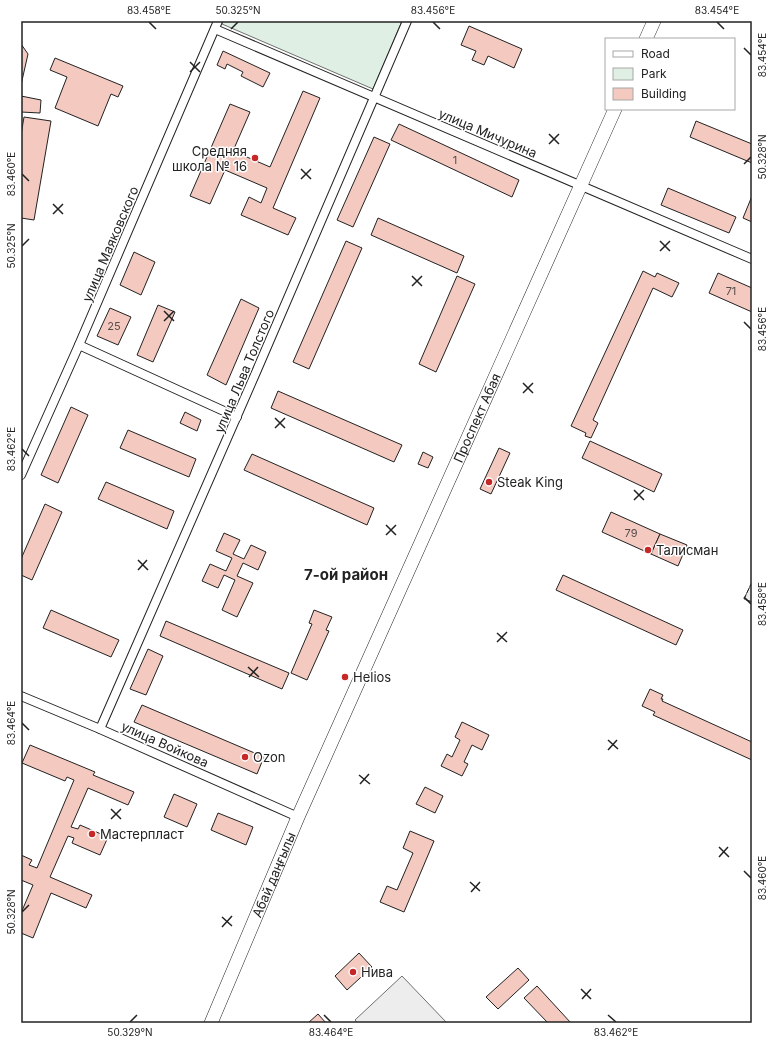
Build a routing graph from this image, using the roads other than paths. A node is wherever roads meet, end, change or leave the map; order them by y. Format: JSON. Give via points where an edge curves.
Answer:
{"nodes":[{"id":1,"x":407,"y":21,"type":"edge"},
{"id":2,"x":654,"y":21,"type":"edge"},
{"id":3,"x":217,"y":25,"type":"edge"},
{"id":4,"x":646,"y":38,"type":"edge"},
{"id":5,"x":374,"y":98,"type":"junction"},
{"id":6,"x":615,"y":110,"type":"edge"},
{"id":7,"x":581,"y":186,"type":"junction"},
{"id":8,"x":752,"y":259,"type":"edge"},
{"id":9,"x":79,"y":345,"type":"junction"},
{"id":10,"x":237,"y":417,"type":"junction"},
{"id":11,"x":21,"y":475,"type":"edge"},
{"id":12,"x":21,"y":696,"type":"edge"},
{"id":13,"x":338,"y":727,"type":"joint"},
{"id":14,"x":100,"y":729,"type":"junction"},
{"id":15,"x":298,"y":817,"type":"junction"},
{"id":16,"x":211,"y":1023,"type":"edge"}],
"edges":[{"from":1,"to":5,"type":"street","name":"улица Льва Толстого"},
{"from":2,"to":4,"type":"main road"},
{"from":3,"to":5,"type":"street","name":"улица Мичурина"},
{"from":3,"to":9,"type":"street","name":"улица Маяковского"},
{"from":5,"to":7,"type":"street","name":"улица Мичурина"},
{"from":5,"to":10,"type":"street","name":"улица Льва Толстого"},
{"from":6,"to":7,"type":"main road","name":"Проспект Абая"},
{"from":7,"to":8,"type":"street","name":"улица Мичурина"},
{"from":7,"to":13,"type":"main road","name":"Проспект Абая"},
{"from":9,"to":10,"type":"street"},
{"from":9,"to":11,"type":"street","name":"улица Маяковского"},
{"from":10,"to":14,"type":"street","name":"улица Льва Толстого"},
{"from":12,"to":14,"type":"street","name":"улица Войкова"},
{"from":13,"to":15,"type":"main road","name":"Абай даңғылы"},
{"from":14,"to":15,"type":"street","name":"улица Войкова"},
{"from":15,"to":16,"type":"main road","name":"Абай даңғылы"}]}
